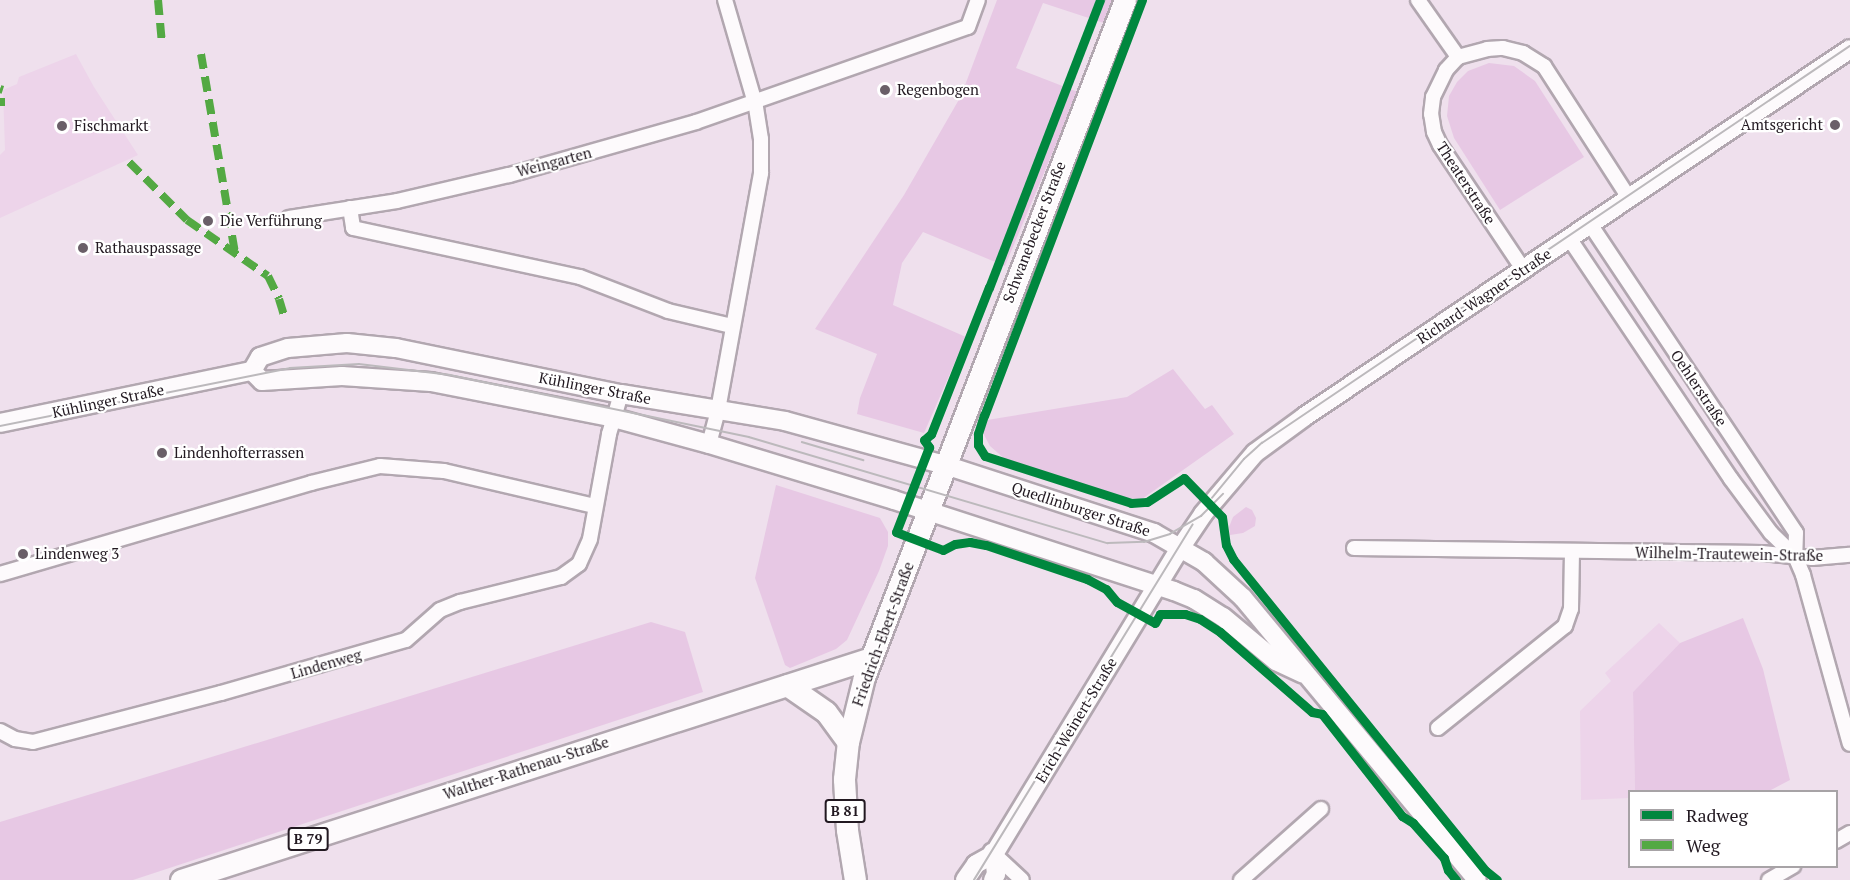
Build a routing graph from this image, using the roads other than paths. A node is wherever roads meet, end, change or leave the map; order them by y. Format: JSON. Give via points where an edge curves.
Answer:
{"nodes":[{"id":1,"x":725,"y":0,"type":"edge"},
{"id":2,"x":978,"y":0,"type":"edge"},
{"id":3,"x":1125,"y":0,"type":"edge"},
{"id":4,"x":1418,"y":0,"type":"edge"},
{"id":5,"x":1850,"y":49,"type":"edge"},
{"id":6,"x":1458,"y":57,"type":"junction"},
{"id":7,"x":755,"y":104,"type":"junction"},
{"id":8,"x":1629,"y":198,"type":"junction"},
{"id":9,"x":350,"y":208,"type":"junction"},
{"id":10,"x":289,"y":218,"type":"dead end"},
{"id":11,"x":1590,"y":224,"type":"junction"},
{"id":12,"x":1569,"y":238,"type":"junction"},
{"id":13,"x":1523,"y":269,"type":"junction"},
{"id":14,"x":732,"y":326,"type":"junction"},
{"id":15,"x":252,"y":371,"type":"junction"},
{"id":16,"x":621,"y":394,"type":"junction"},
{"id":17,"x":718,"y":410,"type":"junction"},
{"id":18,"x":614,"y":418,"type":"junction"},
{"id":19,"x":0,"y":423,"type":"edge"},
{"id":20,"x":709,"y":444,"type":"junction"},
{"id":21,"x":945,"y":465,"type":"junction"},
{"id":22,"x":595,"y":506,"type":"junction"},
{"id":23,"x":929,"y":512,"type":"junction"},
{"id":24,"x":1181,"y":547,"type":"junction"},
{"id":25,"x":1354,"y":548,"type":"dead end"},
{"id":26,"x":1572,"y":551,"type":"junction"},
{"id":27,"x":1850,"y":555,"type":"edge"},
{"id":28,"x":1795,"y":556,"type":"junction"},
{"id":29,"x":0,"y":574,"type":"edge"},
{"id":30,"x":1158,"y":585,"type":"junction"},
{"id":31,"x":871,"y":658,"type":"junction"},
{"id":32,"x":1306,"y":675,"type":"junction"},
{"id":33,"x":787,"y":685,"type":"junction"},
{"id":34,"x":1438,"y":728,"type":"dead end"},
{"id":35,"x":0,"y":731,"type":"edge"},
{"id":36,"x":848,"y":741,"type":"junction"},
{"id":37,"x":1850,"y":744,"type":"edge"},
{"id":38,"x":1321,"y":809,"type":"dead end"},
{"id":39,"x":991,"y":851,"type":"junction"},
{"id":40,"x":1791,"y":868,"type":"edge"},
{"id":41,"x":181,"y":880,"type":"edge"},
{"id":42,"x":855,"y":880,"type":"edge"},
{"id":43,"x":965,"y":880,"type":"edge"},
{"id":44,"x":993,"y":880,"type":"edge"},
{"id":45,"x":1023,"y":880,"type":"edge"},
{"id":46,"x":1241,"y":880,"type":"edge"},
{"id":47,"x":1477,"y":880,"type":"edge"},
{"id":48,"x":1769,"y":880,"type":"edge"}],
"edges":[{"from":1,"to":7,"type":"street"},
{"from":2,"to":7,"type":"street","name":"Weingarten","via":[[968,27]]},
{"from":3,"to":21,"type":"main road","name":"Schwanebecker Straße","number":"B 81"},
{"from":4,"to":6,"type":"street"},
{"from":5,"to":8,"type":"street","name":"Richard-Wagner-Straße"},
{"from":6,"to":8,"type":"street","via":[[1503,48],[1523,53],[1544,66]]},
{"from":6,"to":13,"type":"street","name":"Theaterstraße","via":[[1446,70],[1433,97],[1434,132]]},
{"from":7,"to":9,"type":"street","name":"Weingarten","via":[[509,175]]},
{"from":7,"to":14,"type":"street","via":[[761,138],[761,173]]},
{"from":8,"to":11,"type":"street","name":"Richard-Wagner-Straße"},
{"from":9,"to":10,"type":"street","name":"Weingarten"},
{"from":9,"to":14,"type":"street","via":[[353,228],[580,277],[668,311]]},
{"from":11,"to":12,"type":"street","name":"Richard-Wagner-Straße"},
{"from":11,"to":28,"type":"street","name":"Oehlerstraße","via":[[1796,533]]},
{"from":12,"to":13,"type":"street","name":"Richard-Wagner-Straße"},
{"from":12,"to":28,"type":"street","name":"Oehlerstraße","via":[[1731,479],[1771,533]]},
{"from":13,"to":24,"type":"street","name":"Richard-Wagner-Straße","via":[[1263,446],[1210,505]]},
{"from":14,"to":17,"type":"street"},
{"from":15,"to":16,"type":"street","name":"Kühlinger Straße","via":[[260,357],[288,348],[369,344]]},
{"from":15,"to":18,"type":"street","name":"Kühlinger Straße","via":[[262,381],[342,376],[431,382]]},
{"from":15,"to":19,"type":"street","name":"Kühlinger Straße"},
{"from":16,"to":17,"type":"street","name":"Kühlinger Straße"},
{"from":16,"to":18,"type":"street","name":"Lindenweg"},
{"from":17,"to":20,"type":"street"},
{"from":17,"to":21,"type":"street","name":"Kühlinger Straße","via":[[785,421]]},
{"from":18,"to":20,"type":"street","name":"Kühlinger Straße"},
{"from":18,"to":22,"type":"street","name":"Lindenweg"},
{"from":20,"to":23,"type":"street","name":"Kühlinger Straße"},
{"from":21,"to":23,"type":"main road","name":"Friedrich-Ebert-Straße","number":"B 81"},
{"from":21,"to":24,"type":"street","name":"Quedlinburger Straße","via":[[1135,526]]},
{"from":22,"to":29,"type":"street","via":[[444,471],[380,466]]},
{"from":22,"to":35,"type":"street","name":"Lindenweg","via":[[590,539],[579,564],[561,577],[440,610],[406,640],[50,739],[24,741]]},
{"from":23,"to":30,"type":"street","name":"Quedlinburger Straße"},
{"from":23,"to":31,"type":"main road","name":"Friedrich-Ebert-Straße","number":"B 81"},
{"from":24,"to":30,"type":"street","name":"Richard-Wagner-Straße"},
{"from":24,"to":32,"type":"street","name":"Quedlinburger Straße","via":[[1231,585]]},
{"from":25,"to":26,"type":"street","name":"Wilhelm-Trautewein-Straße"},
{"from":26,"to":28,"type":"street","name":"Wilhelm-Trautewein-Straße"},
{"from":26,"to":34,"type":"street","via":[[1571,609],[1565,626]]},
{"from":27,"to":28,"type":"street","name":"Wilhelm-Trautewein-Straße"},
{"from":28,"to":37,"type":"street","name":"Oehlerstraße"},
{"from":30,"to":32,"type":"street","name":"Quedlinburger Straße","via":[[1194,599],[1223,617],[1276,661]]},
{"from":30,"to":39,"type":"street","name":"Erich-Weinert-Straße"},
{"from":31,"to":33,"type":"main road","name":"Walther-Rathenau-Straße","number":"B 79"},
{"from":31,"to":36,"type":"main road","name":"Friedrich-Ebert-Straße","number":"B 81"},
{"from":32,"to":47,"type":"street","name":"Quedlinburger Straße"},
{"from":33,"to":36,"type":"main road","via":[[826,712]]},
{"from":33,"to":41,"type":"main road","name":"Walther-Rathenau-Straße","number":"B 79"},
{"from":36,"to":42,"type":"main road","name":"Friedrich-Ebert-Straße","number":"B 81","via":[[844,802]]},
{"from":38,"to":46,"type":"street"},
{"from":39,"to":43,"type":"street","name":"Erich-Weinert-Straße"},
{"from":39,"to":44,"type":"street","name":"Erich-Weinert-Straße","via":[[996,874]]},
{"from":39,"to":45,"type":"street"},
{"from":40,"to":48,"type":"street"}]}
